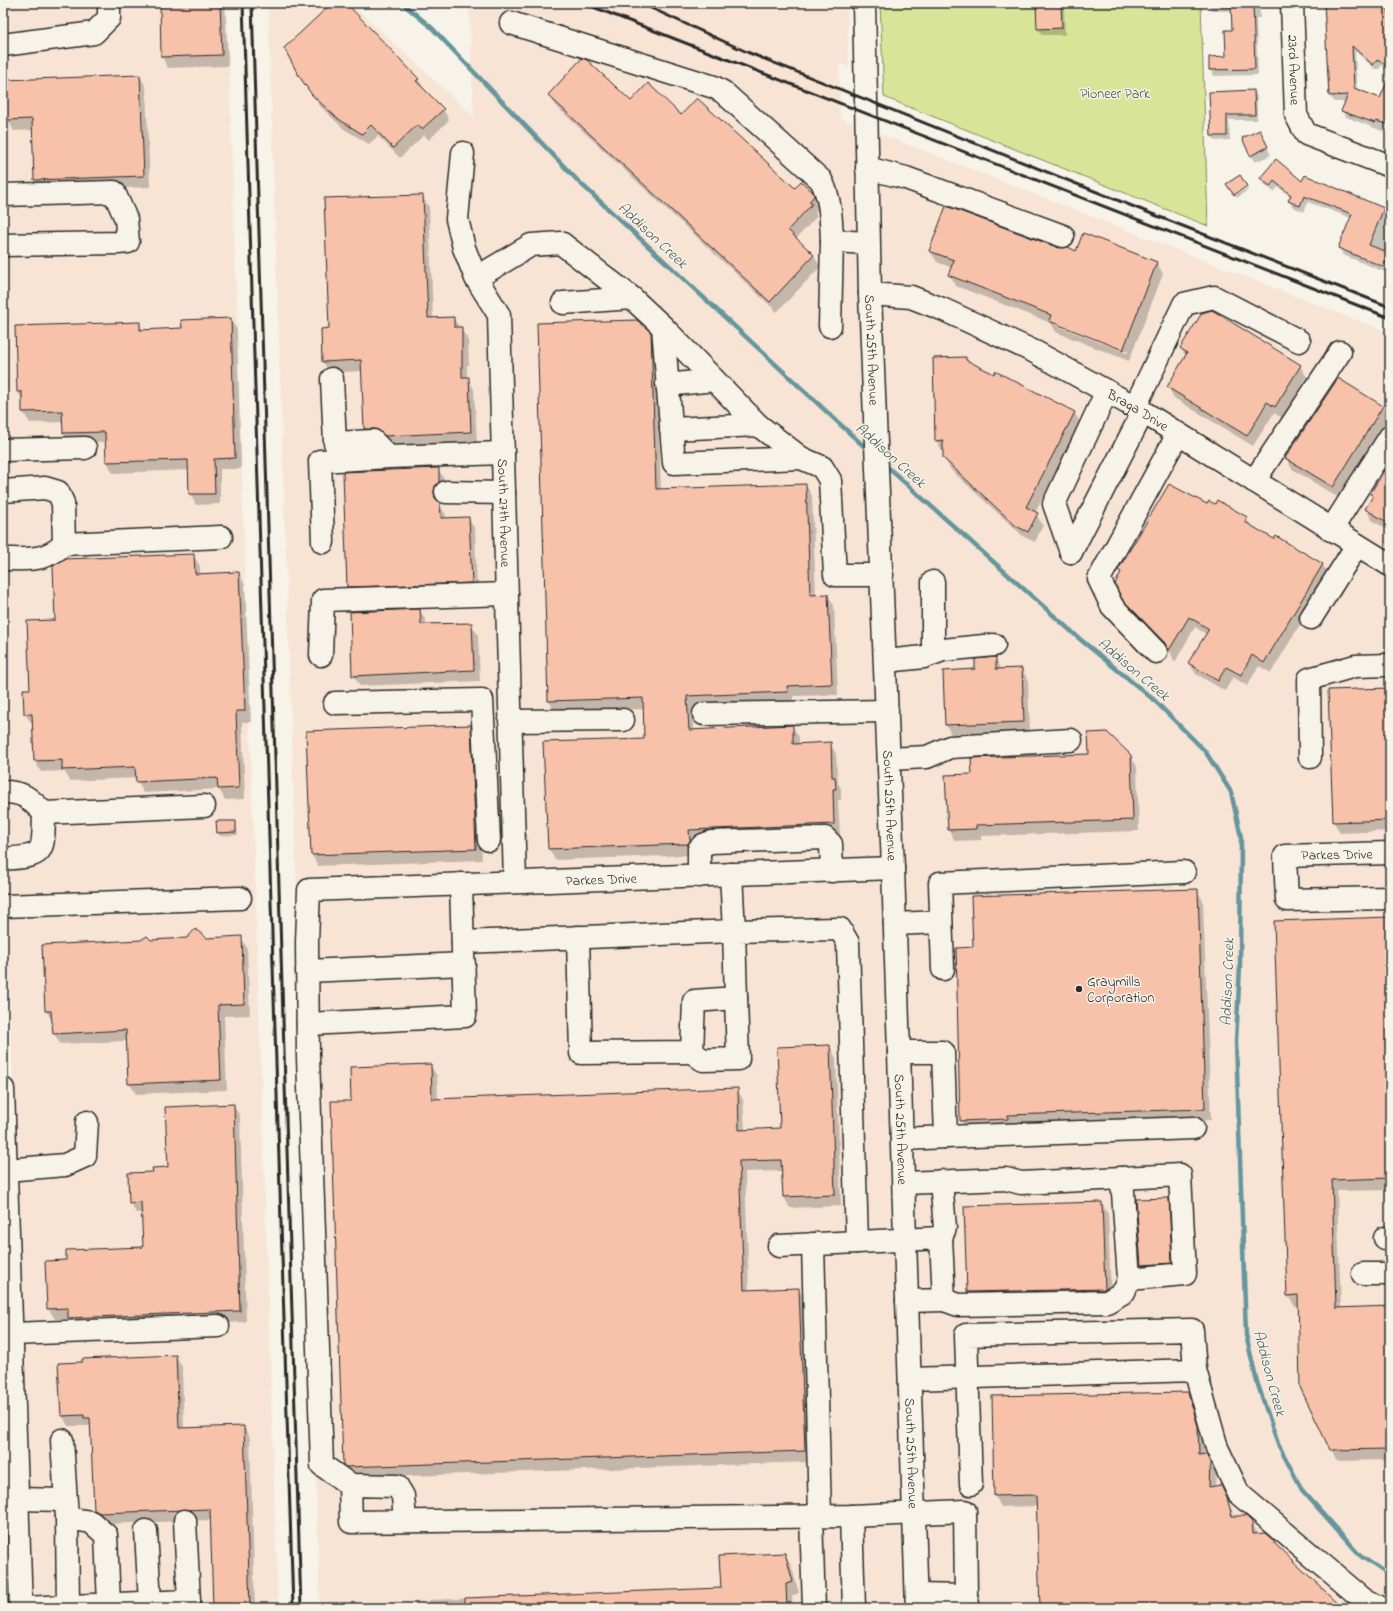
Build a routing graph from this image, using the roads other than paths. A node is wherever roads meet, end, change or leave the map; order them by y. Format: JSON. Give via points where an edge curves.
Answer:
{"nodes":[{"id":1,"x":109,"y":3,"type":"edge"},
{"id":2,"x":864,"y":3,"type":"edge"},
{"id":3,"x":1292,"y":3,"type":"edge"},
{"id":4,"x":511,"y":23,"type":"dead end"},
{"id":5,"x":3,"y":45,"type":"edge"},
{"id":6,"x":463,"y":153,"type":"dead end"},
{"id":7,"x":1390,"y":166,"type":"edge"},
{"id":8,"x":867,"y":168,"type":"junction"},
{"id":9,"x":3,"y":195,"type":"edge"},
{"id":10,"x":1063,"y":236,"type":"dead end"},
{"id":11,"x":832,"y":241,"type":"junction"},
{"id":12,"x":868,"y":243,"type":"junction"},
{"id":13,"x":3,"y":245,"type":"edge"},
{"id":14,"x":476,"y":278,"type":"junction"},
{"id":15,"x":870,"y":294,"type":"junction"},
{"id":16,"x":632,"y":298,"type":"junction"},
{"id":17,"x":563,"y":303,"type":"dead end"},
{"id":18,"x":830,"y":326,"type":"dead end"},
{"id":19,"x":663,"y":327,"type":"junction"},
{"id":20,"x":1299,"y":342,"type":"dead end"},
{"id":21,"x":1340,"y":352,"type":"dead end"},
{"id":22,"x":332,"y":379,"type":"dead end"},
{"id":23,"x":714,"y":380,"type":"junction"},
{"id":24,"x":667,"y":385,"type":"junction"},
{"id":25,"x":1107,"y":391,"type":"junction"},
{"id":26,"x":1139,"y":410,"type":"junction"},
{"id":27,"x":758,"y":425,"type":"junction"},
{"id":28,"x":671,"y":429,"type":"junction"},
{"id":29,"x":1178,"y":434,"type":"junction"},
{"id":30,"x":1390,"y":437,"type":"edge"},
{"id":31,"x":85,"y":448,"type":"dead end"},
{"id":32,"x":3,"y":450,"type":"edge"},
{"id":33,"x":503,"y":453,"type":"junction"},
{"id":34,"x":389,"y":457,"type":"junction"},
{"id":35,"x":801,"y":458,"type":"junction"},
{"id":36,"x":1254,"y":481,"type":"junction"},
{"id":37,"x":3,"y":491,"type":"edge"},
{"id":38,"x":446,"y":492,"type":"dead end"},
{"id":39,"x":504,"y":493,"type":"junction"},
{"id":40,"x":1331,"y":530,"type":"junction"},
{"id":41,"x":221,"y":537,"type":"dead end"},
{"id":42,"x":323,"y":542,"type":"dead end"},
{"id":43,"x":64,"y":544,"type":"junction"},
{"id":44,"x":1357,"y":546,"type":"junction"},
{"id":45,"x":3,"y":559,"type":"edge"},
{"id":46,"x":1390,"y":565,"type":"edge"},
{"id":47,"x":882,"y":575,"type":"junction"},
{"id":48,"x":933,"y":582,"type":"dead end"},
{"id":49,"x":507,"y":594,"type":"junction"},
{"id":50,"x":1311,"y":618,"type":"dead end"},
{"id":51,"x":994,"y":645,"type":"dead end"},
{"id":52,"x":1156,"y":652,"type":"dead end"},
{"id":53,"x":933,"y":654,"type":"junction"},
{"id":54,"x":321,"y":655,"type":"dead end"},
{"id":55,"x":886,"y":661,"type":"junction"},
{"id":56,"x":1390,"y":665,"type":"edge"},
{"id":57,"x":335,"y":703,"type":"dead end"},
{"id":58,"x":887,"y":711,"type":"junction"},
{"id":59,"x":704,"y":714,"type":"dead end"},
{"id":60,"x":623,"y":720,"type":"dead end"},
{"id":61,"x":510,"y":726,"type":"junction"},
{"id":62,"x":483,"y":733,"type":"junction"},
{"id":63,"x":1071,"y":740,"type":"dead end"},
{"id":64,"x":1310,"y":757,"type":"dead end"},
{"id":65,"x":889,"y":758,"type":"junction"},
{"id":66,"x":3,"y":792,"type":"edge"},
{"id":67,"x":204,"y":806,"type":"dead end"},
{"id":68,"x":44,"y":813,"type":"junction"},
{"id":69,"x":489,"y":840,"type":"dead end"},
{"id":70,"x":1390,"y":853,"type":"edge"},
{"id":71,"x":3,"y":859,"type":"edge"},
{"id":72,"x":893,"y":868,"type":"junction"},
{"id":73,"x":832,"y":871,"type":"junction"},
{"id":74,"x":1184,"y":872,"type":"dead end"},
{"id":75,"x":731,"y":874,"type":"junction"},
{"id":76,"x":699,"y":876,"type":"junction"},
{"id":77,"x":515,"y":882,"type":"junction"},
{"id":78,"x":462,"y":884,"type":"junction"},
{"id":79,"x":240,"y":898,"type":"dead end"},
{"id":80,"x":1390,"y":898,"type":"edge"},
{"id":81,"x":3,"y":906,"type":"edge"},
{"id":82,"x":941,"y":922,"type":"junction"},
{"id":83,"x":895,"y":924,"type":"junction"},
{"id":84,"x":734,"y":931,"type":"junction"},
{"id":85,"x":578,"y":937,"type":"junction"},
{"id":86,"x":463,"y":942,"type":"junction"},
{"id":87,"x":464,"y":964,"type":"junction"},
{"id":88,"x":943,"y":969,"type":"dead end"},
{"id":89,"x":307,"y":971,"type":"junction"},
{"id":90,"x":736,"y":998,"type":"junction"},
{"id":91,"x":308,"y":1024,"type":"junction"},
{"id":92,"x":692,"y":1052,"type":"junction"},
{"id":93,"x":899,"y":1052,"type":"junction"},
{"id":94,"x":3,"y":1089,"type":"edge"},
{"id":95,"x":87,"y":1122,"type":"dead end"},
{"id":96,"x":1193,"y":1128,"type":"dead end"},
{"id":97,"x":946,"y":1136,"type":"junction"},
{"id":98,"x":902,"y":1139,"type":"junction"},
{"id":99,"x":6,"y":1170,"type":"junction"},
{"id":100,"x":1122,"y":1178,"type":"junction"},
{"id":101,"x":941,"y":1181,"type":"junction"},
{"id":102,"x":904,"y":1183,"type":"junction"},
{"id":103,"x":941,"y":1238,"type":"junction"},
{"id":104,"x":905,"y":1241,"type":"junction"},
{"id":105,"x":857,"y":1242,"type":"junction"},
{"id":106,"x":813,"y":1244,"type":"junction"},
{"id":107,"x":779,"y":1246,"type":"dead end"},
{"id":108,"x":1363,"y":1274,"type":"dead end"},
{"id":109,"x":1390,"y":1274,"type":"edge"},
{"id":110,"x":1129,"y":1279,"type":"junction"},
{"id":111,"x":944,"y":1300,"type":"junction"},
{"id":112,"x":907,"y":1302,"type":"junction"},
{"id":113,"x":218,"y":1326,"type":"dead end"},
{"id":114,"x":9,"y":1343,"type":"edge"},
{"id":115,"x":1196,"y":1370,"type":"junction"},
{"id":116,"x":967,"y":1378,"type":"junction"},
{"id":117,"x":910,"y":1379,"type":"junction"},
{"id":118,"x":62,"y":1440,"type":"dead end"},
{"id":119,"x":971,"y":1484,"type":"dead end"},
{"id":120,"x":350,"y":1485,"type":"junction"},
{"id":121,"x":17,"y":1499,"type":"junction"},
{"id":122,"x":66,"y":1509,"type":"junction"},
{"id":123,"x":914,"y":1513,"type":"junction"},
{"id":124,"x":816,"y":1516,"type":"junction"},
{"id":125,"x":851,"y":1516,"type":"junction"},
{"id":126,"x":186,"y":1521,"type":"dead end"},
{"id":127,"x":405,"y":1521,"type":"junction"},
{"id":128,"x":146,"y":1532,"type":"dead end"},
{"id":129,"x":917,"y":1602,"type":"edge"},
{"id":130,"x":968,"y":1602,"type":"edge"},
{"id":131,"x":150,"y":1603,"type":"junction"},
{"id":132,"x":109,"y":1604,"type":"junction"},
{"id":133,"x":68,"y":1606,"type":"junction"},
{"id":134,"x":21,"y":1608,"type":"edge"},
{"id":135,"x":814,"y":1608,"type":"edge"},
{"id":136,"x":854,"y":1608,"type":"edge"},
{"id":137,"x":1380,"y":1608,"type":"edge"}],
"edges":[{"from":1,"to":5,"type":"street","via":[[109,18],[94,33]]},
{"from":2,"to":8,"type":"street","name":"South 25th Avenue"},
{"from":3,"to":7,"type":"street","name":"23rd Avenue","via":[[1296,115],[1306,134]]},
{"from":4,"to":11,"type":"street","via":[[723,92],[821,180],[828,193]]},
{"from":6,"to":14,"type":"street","name":"South 27th Avenue","via":[[457,218],[464,248]]},
{"from":8,"to":10,"type":"street","via":[[906,178]]},
{"from":8,"to":12,"type":"street","name":"South 25th Avenue"},
{"from":9,"to":13,"type":"street","via":[[114,192],[126,218],[128,242]]},
{"from":11,"to":12,"type":"street"},
{"from":11,"to":18,"type":"street"},
{"from":12,"to":15,"type":"street","name":"South 25th Avenue"},
{"from":14,"to":16,"type":"street","via":[[531,245],[561,243]]},
{"from":14,"to":33,"type":"street","name":"South 27th Avenue","via":[[499,315]]},
{"from":15,"to":25,"type":"street","name":"Braga Drive","via":[[911,297],[942,309],[1036,352]]},
{"from":15,"to":47,"type":"street","name":"South 25th Avenue"},
{"from":16,"to":17,"type":"street"},
{"from":16,"to":19,"type":"street"},
{"from":19,"to":23,"type":"street"},
{"from":19,"to":24,"type":"street"},
{"from":20,"to":26,"type":"street","via":[[1214,297],[1184,304]]},
{"from":21,"to":36,"type":"street"},
{"from":22,"to":34,"type":"street","via":[[335,443],[373,441]]},
{"from":23,"to":24,"type":"street"},
{"from":23,"to":27,"type":"street"},
{"from":24,"to":28,"type":"street"},
{"from":25,"to":26,"type":"street","name":"Braga Drive"},
{"from":25,"to":26,"type":"street","via":[[1054,504],[1071,552]]},
{"from":26,"to":29,"type":"street","name":"Braga Drive"},
{"from":27,"to":28,"type":"street"},
{"from":27,"to":35,"type":"street"},
{"from":28,"to":35,"type":"street","via":[[674,464]]},
{"from":29,"to":36,"type":"street","name":"Braga Drive"},
{"from":29,"to":52,"type":"street","via":[[1099,579],[1112,606]]},
{"from":30,"to":40,"type":"street"},
{"from":31,"to":32,"type":"street"},
{"from":33,"to":34,"type":"street"},
{"from":33,"to":39,"type":"street","name":"South 27th Avenue"},
{"from":34,"to":42,"type":"street","via":[[320,461]]},
{"from":35,"to":47,"type":"street","via":[[822,467],[830,480],[835,575]]},
{"from":36,"to":40,"type":"street","name":"Braga Drive"},
{"from":37,"to":43,"type":"street","via":[[46,488],[58,492],[63,503]]},
{"from":38,"to":39,"type":"street"},
{"from":39,"to":49,"type":"street","name":"South 27th Avenue"},
{"from":40,"to":44,"type":"street","name":"Braga Drive"},
{"from":41,"to":43,"type":"street"},
{"from":43,"to":45,"type":"street","via":[[56,551],[39,558]]},
{"from":44,"to":46,"type":"street","name":"Braga Drive"},
{"from":44,"to":50,"type":"street"},
{"from":47,"to":55,"type":"street","name":"South 25th Avenue"},
{"from":48,"to":53,"type":"street"},
{"from":49,"to":54,"type":"street","via":[[323,600]]},
{"from":49,"to":61,"type":"street","name":"South 27th Avenue"},
{"from":51,"to":53,"type":"street","via":[[943,650]]},
{"from":53,"to":55,"type":"street"},
{"from":55,"to":58,"type":"street","name":"South 25th Avenue"},
{"from":56,"to":64,"type":"street","via":[[1356,666],[1308,679]]},
{"from":57,"to":62,"type":"street","via":[[482,700]]},
{"from":58,"to":59,"type":"street"},
{"from":58,"to":65,"type":"street","name":"South 25th Avenue"},
{"from":60,"to":61,"type":"street"},
{"from":61,"to":62,"type":"street"},
{"from":61,"to":77,"type":"street","name":"South 27th Avenue"},
{"from":62,"to":69,"type":"street"},
{"from":63,"to":65,"type":"street","via":[[950,747],[927,757]]},
{"from":65,"to":72,"type":"street","name":"South 25th Avenue"},
{"from":66,"to":68,"type":"street","via":[[18,792],[26,796]]},
{"from":67,"to":68,"type":"street"},
{"from":68,"to":71,"type":"street","via":[[42,847],[37,854]]},
{"from":70,"to":80,"type":"street","name":"Parkes Drive","via":[[1285,856],[1287,900]]},
{"from":72,"to":73,"type":"street","name":"Parkes Drive"},
{"from":72,"to":83,"type":"street","name":"South 25th Avenue"},
{"from":73,"to":75,"type":"street","name":"Parkes Drive"},
{"from":73,"to":76,"type":"street","via":[[831,844],[825,838],[711,842],[699,849]]},
{"from":74,"to":82,"type":"street","via":[[940,884]]},
{"from":75,"to":76,"type":"street","name":"Parkes Drive"},
{"from":75,"to":84,"type":"street"},
{"from":76,"to":77,"type":"street","name":"Parkes Drive"},
{"from":77,"to":78,"type":"street","name":"Parkes Drive"},
{"from":78,"to":86,"type":"street"},
{"from":78,"to":89,"type":"street","name":"Parkes Drive","via":[[309,890]]},
{"from":79,"to":81,"type":"street"},
{"from":82,"to":83,"type":"street"},
{"from":82,"to":88,"type":"street"},
{"from":83,"to":93,"type":"street","name":"South 25th Avenue"},
{"from":84,"to":85,"type":"street"},
{"from":84,"to":90,"type":"street"},
{"from":84,"to":105,"type":"street","via":[[840,929],[848,943]]},
{"from":85,"to":86,"type":"street"},
{"from":85,"to":92,"type":"street","via":[[581,1053]]},
{"from":86,"to":87,"type":"street"},
{"from":87,"to":89,"type":"street"},
{"from":87,"to":91,"type":"street","via":[[465,1016]]},
{"from":89,"to":91,"type":"street"},
{"from":90,"to":92,"type":"street","via":[[694,1000]]},
{"from":90,"to":92,"type":"street","via":[[738,1059],[703,1060]]},
{"from":91,"to":120,"type":"street","via":[[322,1465]]},
{"from":93,"to":97,"type":"street","via":[[943,1052]]},
{"from":93,"to":98,"type":"street","name":"South 25th Avenue"},
{"from":94,"to":99,"type":"street"},
{"from":95,"to":99,"type":"street","via":[[85,1156],[64,1166]]},
{"from":96,"to":97,"type":"street"},
{"from":97,"to":98,"type":"street"},
{"from":98,"to":102,"type":"street","name":"South 25th Avenue"},
{"from":99,"to":114,"type":"street"},
{"from":100,"to":101,"type":"street","via":[[1021,1183],[1006,1179]]},
{"from":100,"to":110,"type":"street"},
{"from":100,"to":110,"type":"street","via":[[1180,1175],[1185,1274]]},
{"from":101,"to":102,"type":"street"},
{"from":101,"to":103,"type":"street","via":[[945,1228]]},
{"from":102,"to":104,"type":"street","name":"South 25th Avenue"},
{"from":103,"to":104,"type":"street"},
{"from":103,"to":111,"type":"street"},
{"from":104,"to":105,"type":"street"},
{"from":104,"to":112,"type":"street","name":"South 25th Avenue"},
{"from":105,"to":106,"type":"street"},
{"from":106,"to":107,"type":"street"},
{"from":106,"to":124,"type":"street"},
{"from":108,"to":109,"type":"street"},
{"from":110,"to":111,"type":"street","via":[[1124,1292],[1107,1302],[958,1305]]},
{"from":111,"to":112,"type":"street"},
{"from":112,"to":117,"type":"street","name":"South 25th Avenue"},
{"from":113,"to":114,"type":"street"},
{"from":114,"to":121,"type":"street"},
{"from":115,"to":116,"type":"street"},
{"from":115,"to":116,"type":"street","via":[[1192,1330],[966,1335]]},
{"from":115,"to":137,"type":"street","via":[[1217,1448],[1239,1494],[1363,1599]]},
{"from":116,"to":117,"type":"street"},
{"from":116,"to":119,"type":"street"},
{"from":117,"to":123,"type":"street","name":"South 25th Avenue"},
{"from":118,"to":122,"type":"street"},
{"from":120,"to":127,"type":"street","via":[[397,1486],[404,1496]]},
{"from":120,"to":127,"type":"street","via":[[351,1522]]},
{"from":121,"to":122,"type":"street"},
{"from":121,"to":134,"type":"street"},
{"from":122,"to":132,"type":"street","via":[[91,1522],[106,1535]]},
{"from":122,"to":133,"type":"street"},
{"from":123,"to":125,"type":"street"},
{"from":123,"to":129,"type":"street","name":"South 25th Avenue"},
{"from":123,"to":130,"type":"street","via":[[965,1511]]},
{"from":124,"to":125,"type":"street"},
{"from":124,"to":127,"type":"street"},
{"from":124,"to":135,"type":"street"},
{"from":125,"to":136,"type":"street"},
{"from":126,"to":131,"type":"street","via":[[189,1601]]},
{"from":128,"to":131,"type":"street"},
{"from":129,"to":130,"type":"street"},
{"from":131,"to":132,"type":"street"},
{"from":132,"to":133,"type":"street"},
{"from":133,"to":134,"type":"street"}]}
